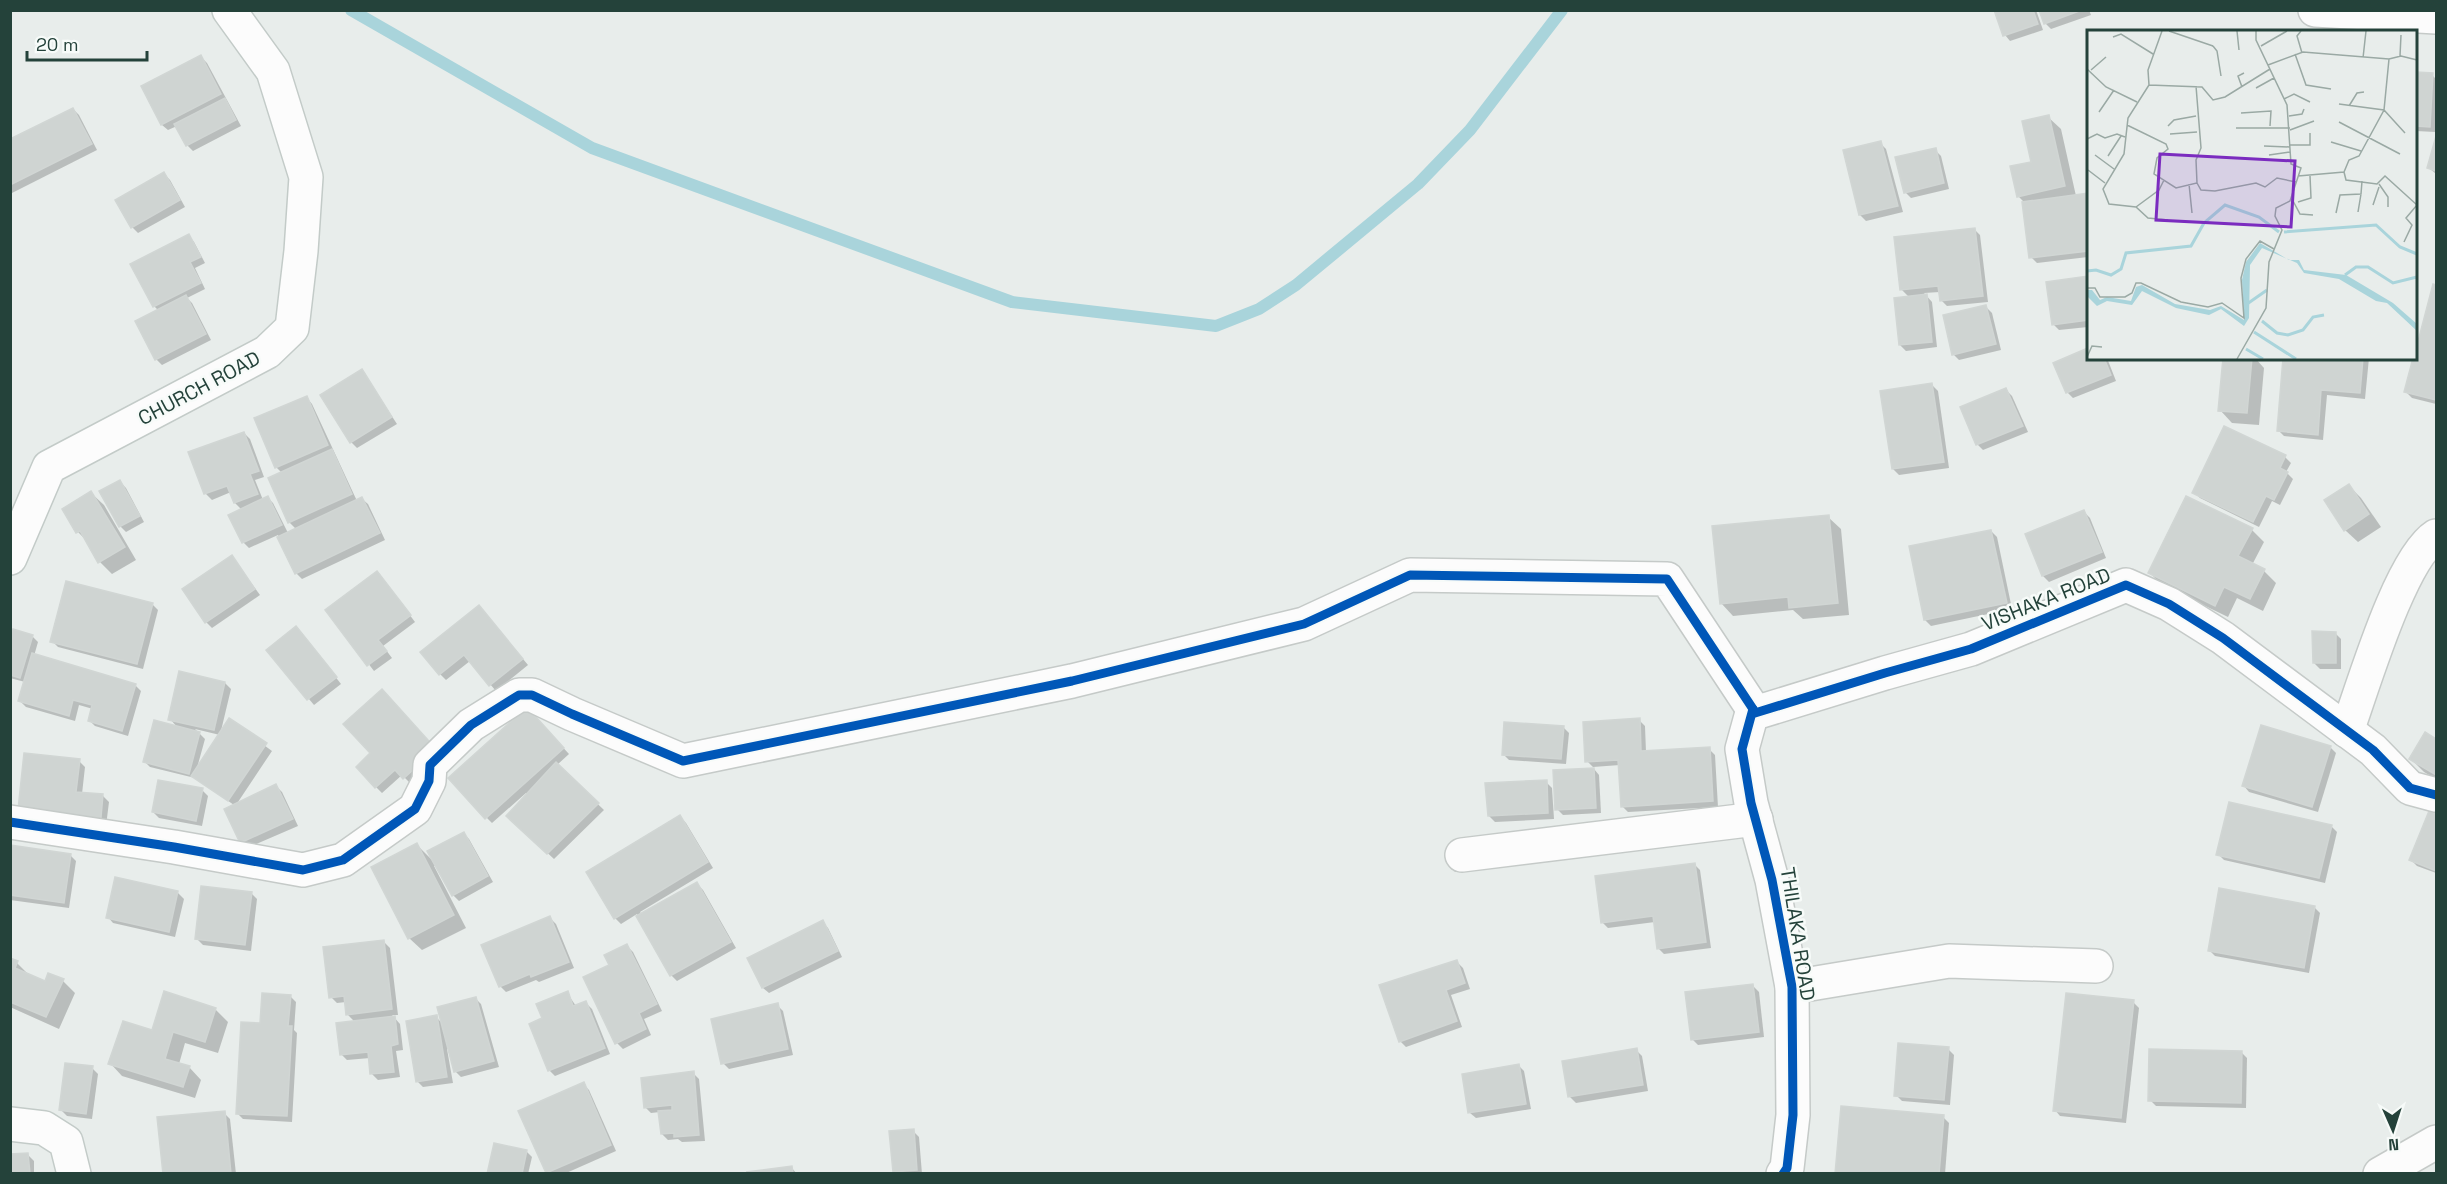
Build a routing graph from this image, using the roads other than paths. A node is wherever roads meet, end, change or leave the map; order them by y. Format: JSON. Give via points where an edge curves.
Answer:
{"nodes":[{"id":1,"x":229,"y":10,"type":"edge"},
{"id":2,"x":2315,"y":10,"type":"edge"},
{"id":3,"x":2436,"y":17,"type":"edge"},
{"id":4,"x":2436,"y":536,"type":"edge"},
{"id":5,"x":10,"y":558,"type":"edge"},
{"id":6,"x":1754,"y":711,"type":"junction"},
{"id":7,"x":2347,"y":731,"type":"junction"},
{"id":8,"x":2436,"y":795,"type":"edge"},
{"id":9,"x":1756,"y":819,"type":"junction"},
{"id":10,"x":10,"y":822,"type":"edge"},
{"id":11,"x":1462,"y":855,"type":"dead end"},
{"id":12,"x":2096,"y":966,"type":"dead end"},
{"id":13,"x":1792,"y":987,"type":"junction"},
{"id":14,"x":10,"y":1124,"type":"edge"},
{"id":15,"x":2436,"y":1142,"type":"edge"},
{"id":16,"x":74,"y":1173,"type":"edge"},
{"id":17,"x":1783,"y":1173,"type":"edge"},
{"id":18,"x":2380,"y":1173,"type":"edge"}],
"edges":[{"from":1,"to":5,"type":"street","name":"CHURCH ROAD","via":[[273,71],[306,177],[292,328],[267,352],[49,467]]},
{"from":2,"to":3,"type":"street"},
{"from":4,"to":7,"type":"street","via":[[2427,542],[2395,597]]},
{"from":6,"to":7,"type":"street","name":"VISHAKA ROAD","via":[[1971,649],[2126,585],[2169,603],[2223,638]]},
{"from":6,"to":9,"type":"street","name":"THILAKA ROAD","via":[[1742,749]]},
{"from":6,"to":10,"type":"street","via":[[1667,579],[1410,575],[1304,624],[1072,681],[683,761],[532,695],[519,695],[471,725],[430,765],[429,781],[415,809],[343,860],[303,870]]},
{"from":7,"to":8,"type":"street","name":"VISHAKA ROAD","via":[[2373,750],[2410,788]]},
{"from":9,"to":11,"type":"street"},
{"from":9,"to":13,"type":"street","name":"THILAKA ROAD"},
{"from":12,"to":13,"type":"street","via":[[1949,961]]},
{"from":13,"to":17,"type":"street","name":"THILAKA ROAD","via":[[1793,1115],[1787,1168]]},
{"from":14,"to":16,"type":"street","via":[[44,1128],[66,1142]]},
{"from":15,"to":18,"type":"street"}]}
